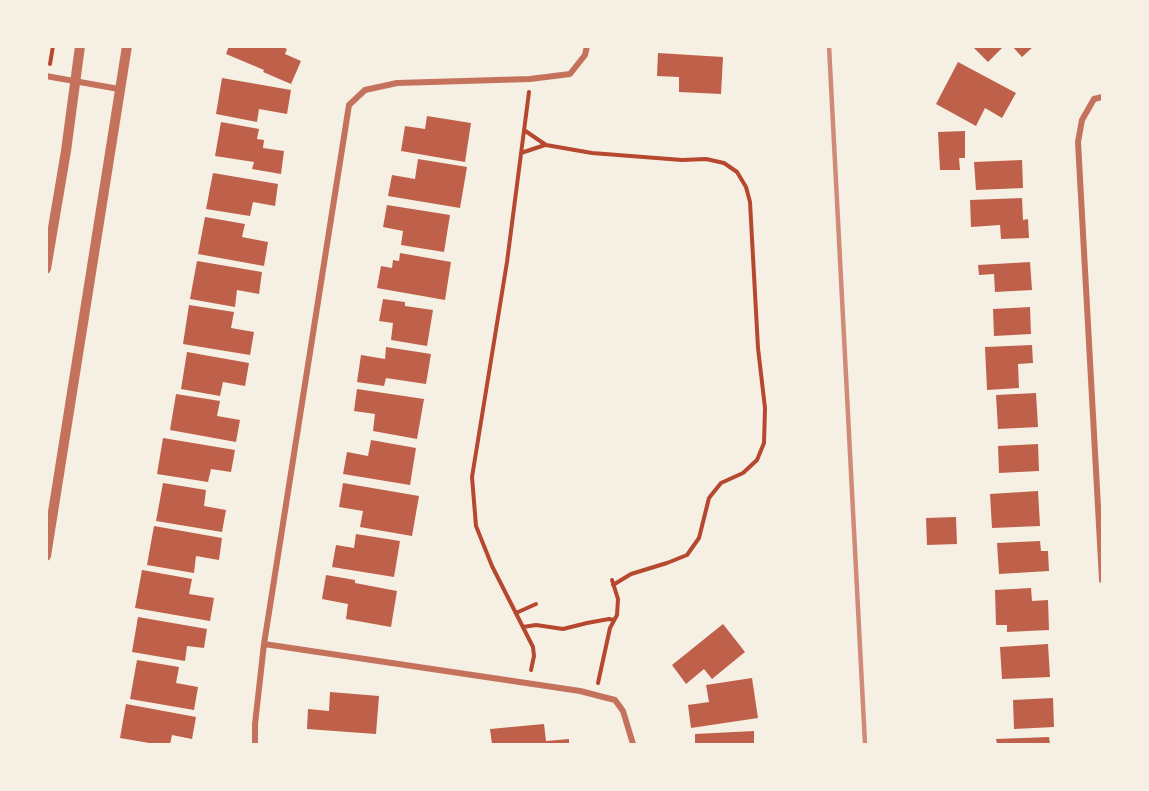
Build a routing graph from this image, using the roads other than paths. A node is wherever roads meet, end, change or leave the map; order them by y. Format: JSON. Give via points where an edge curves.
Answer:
{"nodes":[{"id":1,"x":80,"y":46,"type":"edge"},
{"id":2,"x":127,"y":46,"type":"edge"},
{"id":3,"x":587,"y":46,"type":"edge"},
{"id":4,"x":46,"y":76,"type":"edge"},
{"id":5,"x":75,"y":82,"type":"junction"},
{"id":6,"x":119,"y":89,"type":"junction"},
{"id":7,"x":1102,"y":97,"type":"edge"},
{"id":8,"x":46,"y":269,"type":"edge"},
{"id":9,"x":46,"y":556,"type":"edge"},
{"id":10,"x":1102,"y":580,"type":"edge"},
{"id":11,"x":264,"y":644,"type":"junction"},
{"id":12,"x":255,"y":744,"type":"edge"},
{"id":13,"x":633,"y":744,"type":"edge"}],
"edges":[{"from":1,"to":5,"type":"street"},
{"from":2,"to":6,"type":"street"},
{"from":3,"to":11,"type":"street","via":[[585,56],[570,74],[397,83],[365,90],[349,105]]},
{"from":4,"to":5,"type":"street"},
{"from":5,"to":6,"type":"street"},
{"from":5,"to":8,"type":"street"},
{"from":6,"to":9,"type":"street"},
{"from":7,"to":10,"type":"street","via":[[1094,99],[1082,120],[1078,142]]},
{"from":11,"to":12,"type":"street"},
{"from":11,"to":13,"type":"street","via":[[615,700],[623,711]]}]}
